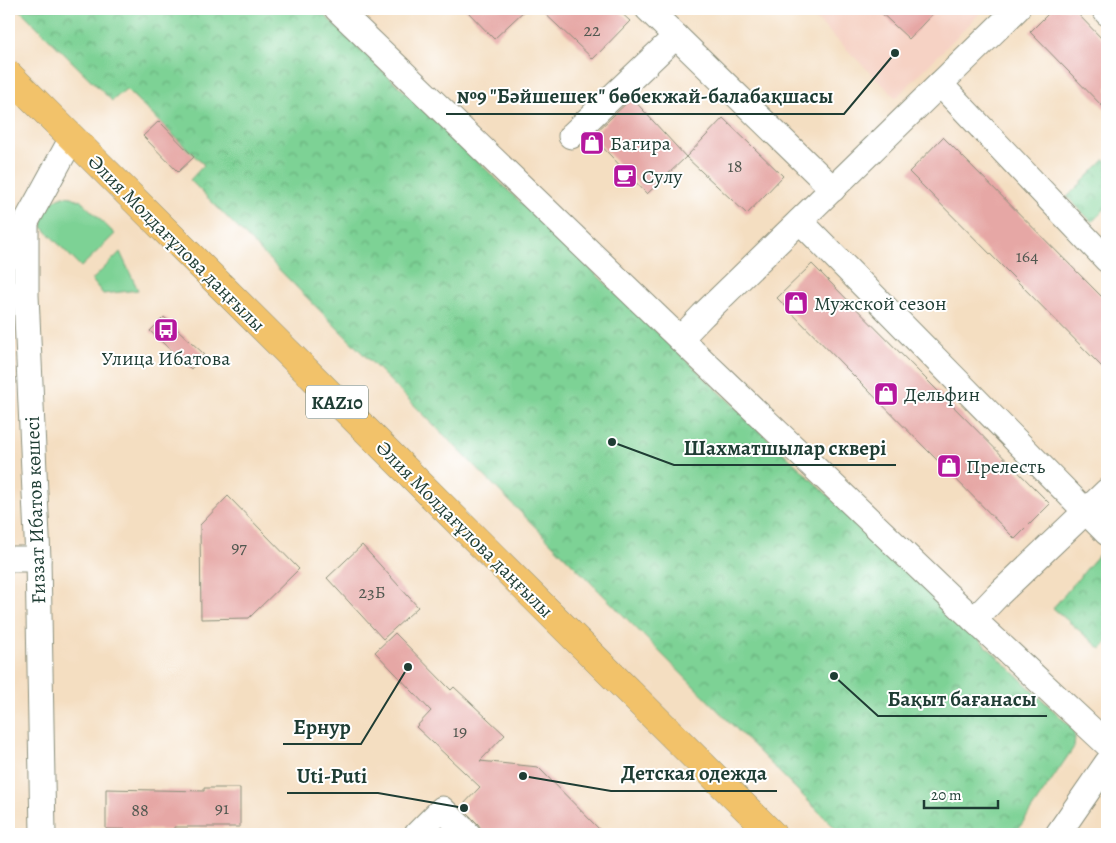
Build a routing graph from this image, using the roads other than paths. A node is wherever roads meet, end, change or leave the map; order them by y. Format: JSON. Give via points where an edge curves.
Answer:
{"nodes":[{"id":1,"x":337,"y":9,"type":"edge"},
{"id":2,"x":648,"y":9,"type":"edge"},
{"id":3,"x":1017,"y":9,"type":"edge"},
{"id":4,"x":1104,"y":9,"type":"edge"},
{"id":5,"x":1107,"y":13,"type":"edge"},
{"id":6,"x":676,"y":36,"type":"junction"},
{"id":7,"x":9,"y":75,"type":"edge"},
{"id":8,"x":940,"y":84,"type":"junction"},
{"id":9,"x":571,"y":136,"type":"dead end"},
{"id":10,"x":72,"y":138,"type":"junction"},
{"id":11,"x":833,"y":189,"type":"junction"},
{"id":12,"x":800,"y":222,"type":"junction"},
{"id":13,"x":1107,"y":260,"type":"edge"},
{"id":14,"x":680,"y":339,"type":"junction"},
{"id":15,"x":1107,"y":491,"type":"edge"},
{"id":16,"x":1086,"y":512,"type":"junction"},
{"id":17,"x":1107,"y":532,"type":"edge"},
{"id":18,"x":9,"y":559,"type":"edge"},
{"id":19,"x":38,"y":559,"type":"junction"},
{"id":20,"x":974,"y":620,"type":"junction"},
{"id":21,"x":1107,"y":744,"type":"edge"},
{"id":22,"x":1107,"y":763,"type":"edge"},
{"id":23,"x":43,"y":834,"type":"edge"},
{"id":24,"x":417,"y":834,"type":"edge"},
{"id":25,"x":468,"y":834,"type":"edge"},
{"id":26,"x":772,"y":834,"type":"edge"},
{"id":27,"x":1058,"y":834,"type":"edge"}],
"edges":[{"from":1,"to":14,"type":"street"},
{"from":2,"to":6,"type":"street"},
{"from":3,"to":8,"type":"street"},
{"from":4,"to":5,"type":"street"},
{"from":6,"to":9,"type":"street"},
{"from":6,"to":11,"type":"street"},
{"from":7,"to":10,"type":"main road","name":"Әлия Молдағұлова даңғылы","number":"KAZ10"},
{"from":8,"to":11,"type":"street"},
{"from":8,"to":13,"type":"street"},
{"from":10,"to":19,"type":"street","name":"Ғиззат Ибатов көшесі","via":[[26,222],[26,295]]},
{"from":10,"to":26,"type":"main road","name":"Әлия Молдағұлова даңғылы","number":"KAZ10"},
{"from":11,"to":12,"type":"street"},
{"from":12,"to":14,"type":"street"},
{"from":12,"to":16,"type":"street"},
{"from":14,"to":20,"type":"street"},
{"from":15,"to":16,"type":"street"},
{"from":16,"to":17,"type":"street"},
{"from":16,"to":20,"type":"street"},
{"from":18,"to":19,"type":"street"},
{"from":19,"to":23,"type":"street","name":"Ғиззат Ибатов көшесі"},
{"from":20,"to":21,"type":"street"},
{"from":22,"to":27,"type":"street"},
{"from":24,"to":25,"type":"street","via":[[442,809]]}]}
